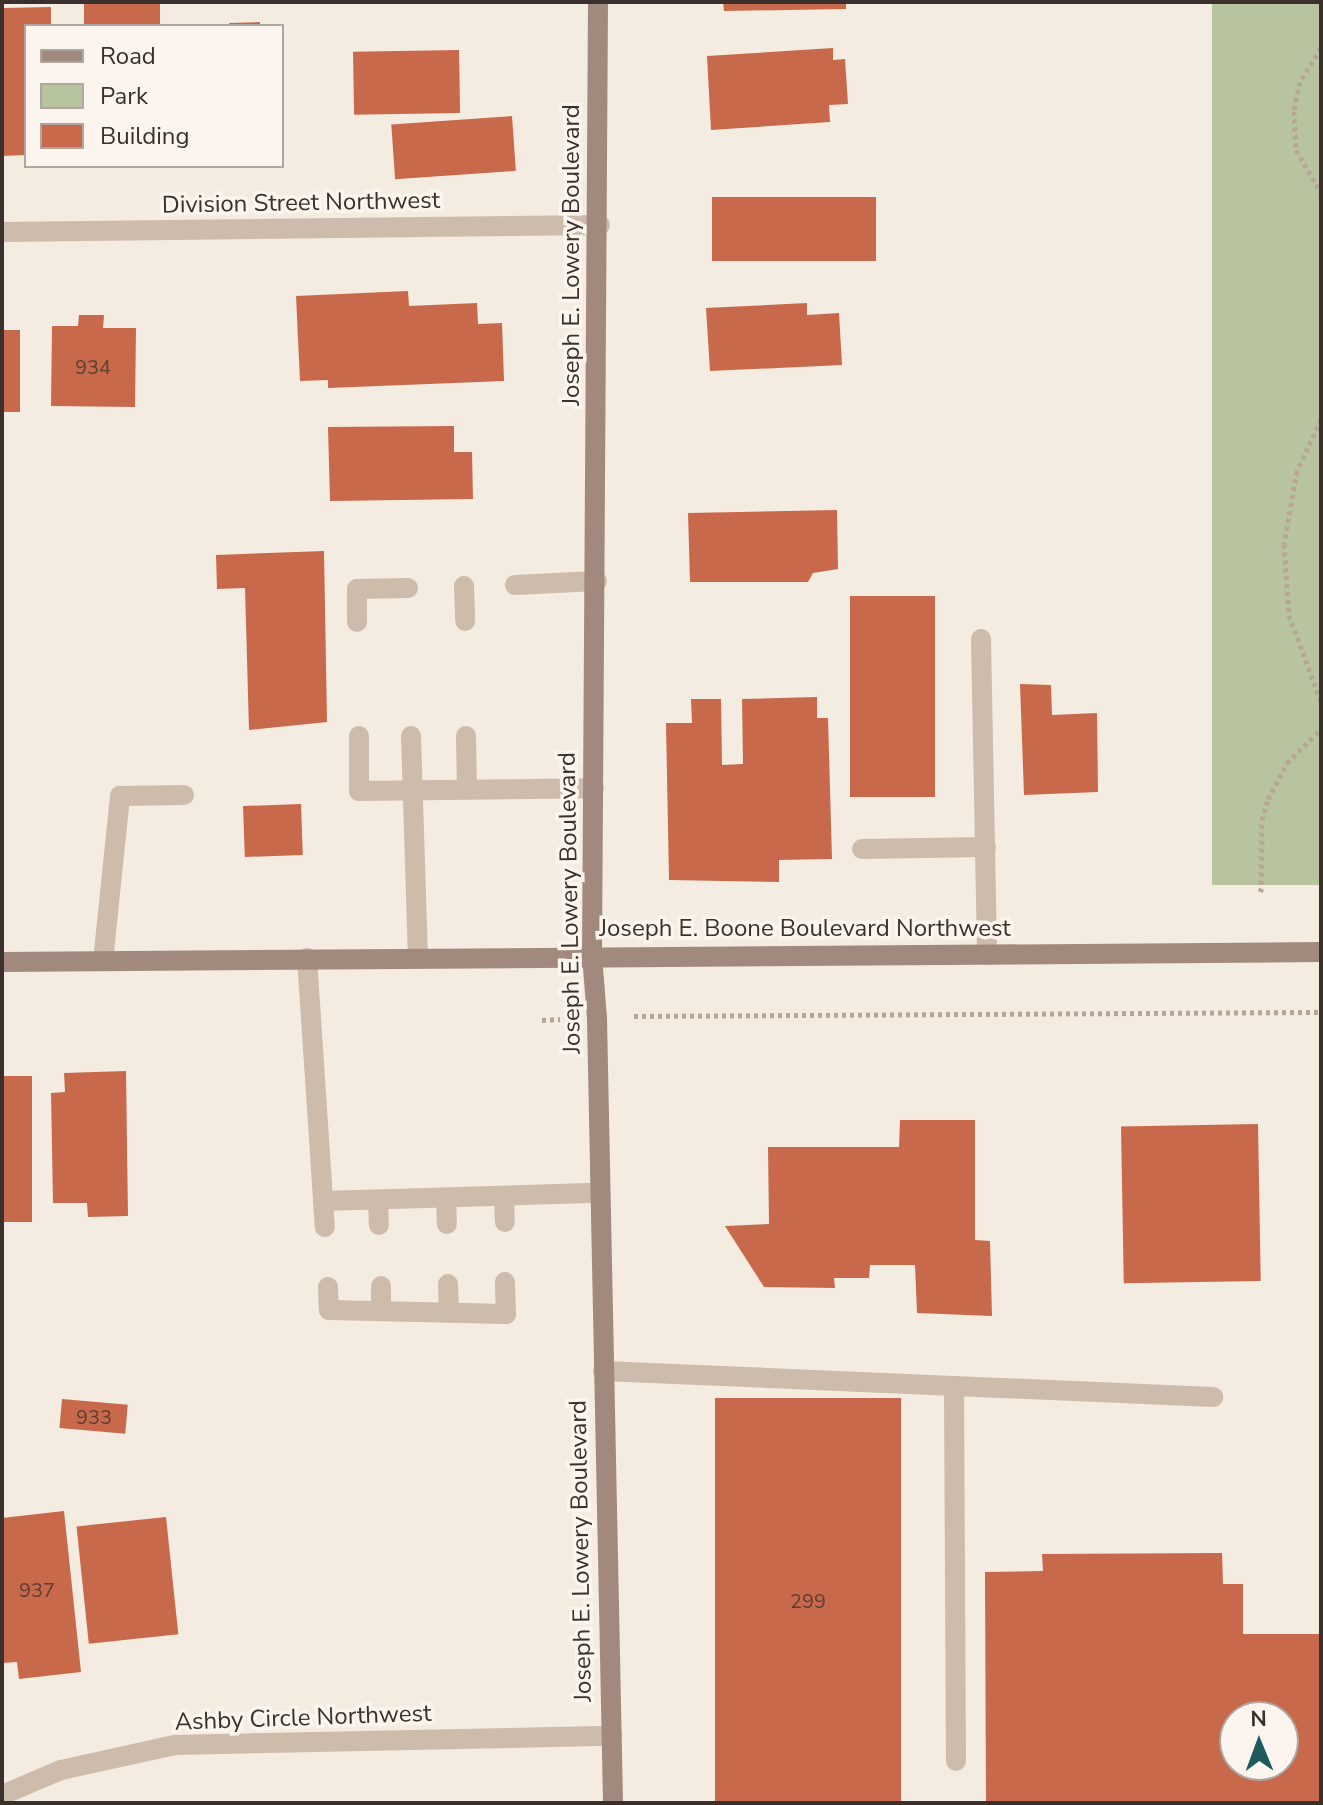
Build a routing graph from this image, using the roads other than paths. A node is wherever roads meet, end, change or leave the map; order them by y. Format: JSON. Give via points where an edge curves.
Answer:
{"nodes":[{"id":1,"x":598,"y":2,"type":"edge"},
{"id":2,"x":600,"y":225,"type":"junction"},
{"id":3,"x":2,"y":232,"type":"edge"},
{"id":4,"x":597,"y":581,"type":"junction"},
{"id":5,"x":515,"y":585,"type":"dead end"},
{"id":6,"x":464,"y":586,"type":"dead end"},
{"id":7,"x":408,"y":588,"type":"dead end"},
{"id":8,"x":465,"y":621,"type":"dead end"},
{"id":9,"x":357,"y":622,"type":"dead end"},
{"id":10,"x":981,"y":639,"type":"dead end"},
{"id":11,"x":359,"y":736,"type":"dead end"},
{"id":12,"x":411,"y":736,"type":"dead end"},
{"id":13,"x":466,"y":736,"type":"dead end"},
{"id":14,"x":594,"y":788,"type":"junction"},
{"id":15,"x":467,"y":789,"type":"junction"},
{"id":16,"x":412,"y":790,"type":"junction"},
{"id":17,"x":184,"y":795,"type":"dead end"},
{"id":18,"x":986,"y":847,"type":"junction"},
{"id":19,"x":862,"y":849,"type":"dead end"},
{"id":20,"x":1321,"y":952,"type":"edge"},
{"id":21,"x":592,"y":955,"type":"junction"},
{"id":22,"x":987,"y":955,"type":"junction"},
{"id":23,"x":418,"y":957,"type":"junction"},
{"id":24,"x":307,"y":958,"type":"junction"},
{"id":25,"x":103,"y":961,"type":"junction"},
{"id":26,"x":2,"y":962,"type":"edge"},
{"id":27,"x":598,"y":1193,"type":"junction"},
{"id":28,"x":504,"y":1198,"type":"junction"},
{"id":29,"x":446,"y":1199,"type":"junction"},
{"id":30,"x":378,"y":1200,"type":"junction"},
{"id":31,"x":323,"y":1201,"type":"junction"},
{"id":32,"x":505,"y":1222,"type":"dead end"},
{"id":33,"x":447,"y":1224,"type":"dead end"},
{"id":34,"x":379,"y":1225,"type":"dead end"},
{"id":35,"x":325,"y":1227,"type":"dead end"},
{"id":36,"x":505,"y":1282,"type":"dead end"},
{"id":37,"x":448,"y":1284,"type":"dead end"},
{"id":38,"x":381,"y":1286,"type":"dead end"},
{"id":39,"x":328,"y":1287,"type":"dead end"},
{"id":40,"x":381,"y":1311,"type":"junction"},
{"id":41,"x":449,"y":1313,"type":"junction"},
{"id":42,"x":603,"y":1371,"type":"junction"},
{"id":43,"x":954,"y":1386,"type":"junction"},
{"id":44,"x":1213,"y":1397,"type":"dead end"},
{"id":45,"x":612,"y":1736,"type":"junction"},
{"id":46,"x":956,"y":1761,"type":"dead end"},
{"id":47,"x":2,"y":1795,"type":"edge"},
{"id":48,"x":613,"y":1803,"type":"edge"}],
"edges":[{"from":1,"to":2,"type":"main road","name":"Joseph E. Lowery Boulevard"},
{"from":2,"to":3,"type":"street","name":"Division Street Northwest"},
{"from":2,"to":4,"type":"main road","name":"Joseph E. Lowery Boulevard"},
{"from":4,"to":5,"type":"street"},
{"from":4,"to":14,"type":"main road","name":"Joseph E. Lowery Boulevard"},
{"from":6,"to":8,"type":"street"},
{"from":7,"to":9,"type":"street","via":[[357,589]]},
{"from":10,"to":18,"type":"street"},
{"from":11,"to":16,"type":"street","via":[[359,791]]},
{"from":12,"to":16,"type":"street"},
{"from":13,"to":15,"type":"street"},
{"from":14,"to":15,"type":"street"},
{"from":14,"to":21,"type":"main road","name":"Joseph E. Lowery Boulevard"},
{"from":15,"to":16,"type":"street"},
{"from":16,"to":23,"type":"street"},
{"from":17,"to":25,"type":"street","via":[[120,796]]},
{"from":18,"to":19,"type":"street"},
{"from":18,"to":22,"type":"street"},
{"from":20,"to":22,"type":"main road","name":"Joseph E. Boone Boulevard Northwest"},
{"from":21,"to":22,"type":"main road","name":"Joseph E. Boone Boulevard Northwest"},
{"from":21,"to":23,"type":"main road","name":"Joseph E. Boone Boulevard Northwest"},
{"from":21,"to":27,"type":"main road","name":"Joseph E. Lowery Boulevard"},
{"from":23,"to":24,"type":"main road","name":"Joseph E. Boone Boulevard Northwest"},
{"from":24,"to":25,"type":"main road","name":"Joseph E. Boone Boulevard Northwest"},
{"from":24,"to":31,"type":"street"},
{"from":25,"to":26,"type":"main road","name":"Joseph E. Boone Boulevard Northwest"},
{"from":27,"to":28,"type":"street"},
{"from":27,"to":42,"type":"main road","name":"Joseph E. Lowery Boulevard"},
{"from":28,"to":29,"type":"street"},
{"from":28,"to":32,"type":"street"},
{"from":29,"to":30,"type":"street"},
{"from":29,"to":33,"type":"street"},
{"from":30,"to":31,"type":"street"},
{"from":30,"to":34,"type":"street"},
{"from":31,"to":35,"type":"street"},
{"from":36,"to":41,"type":"street","via":[[506,1314]]},
{"from":37,"to":41,"type":"street"},
{"from":38,"to":40,"type":"street"},
{"from":39,"to":40,"type":"street","via":[[329,1310]]},
{"from":40,"to":41,"type":"street"},
{"from":42,"to":43,"type":"street"},
{"from":42,"to":45,"type":"main road","name":"Joseph E. Lowery Boulevard"},
{"from":43,"to":44,"type":"street"},
{"from":43,"to":46,"type":"street"},
{"from":45,"to":47,"type":"street","name":"Ashby Circle Northwest","via":[[175,1745],[61,1770]]},
{"from":45,"to":48,"type":"main road","name":"Joseph E. Lowery Boulevard"}]}
